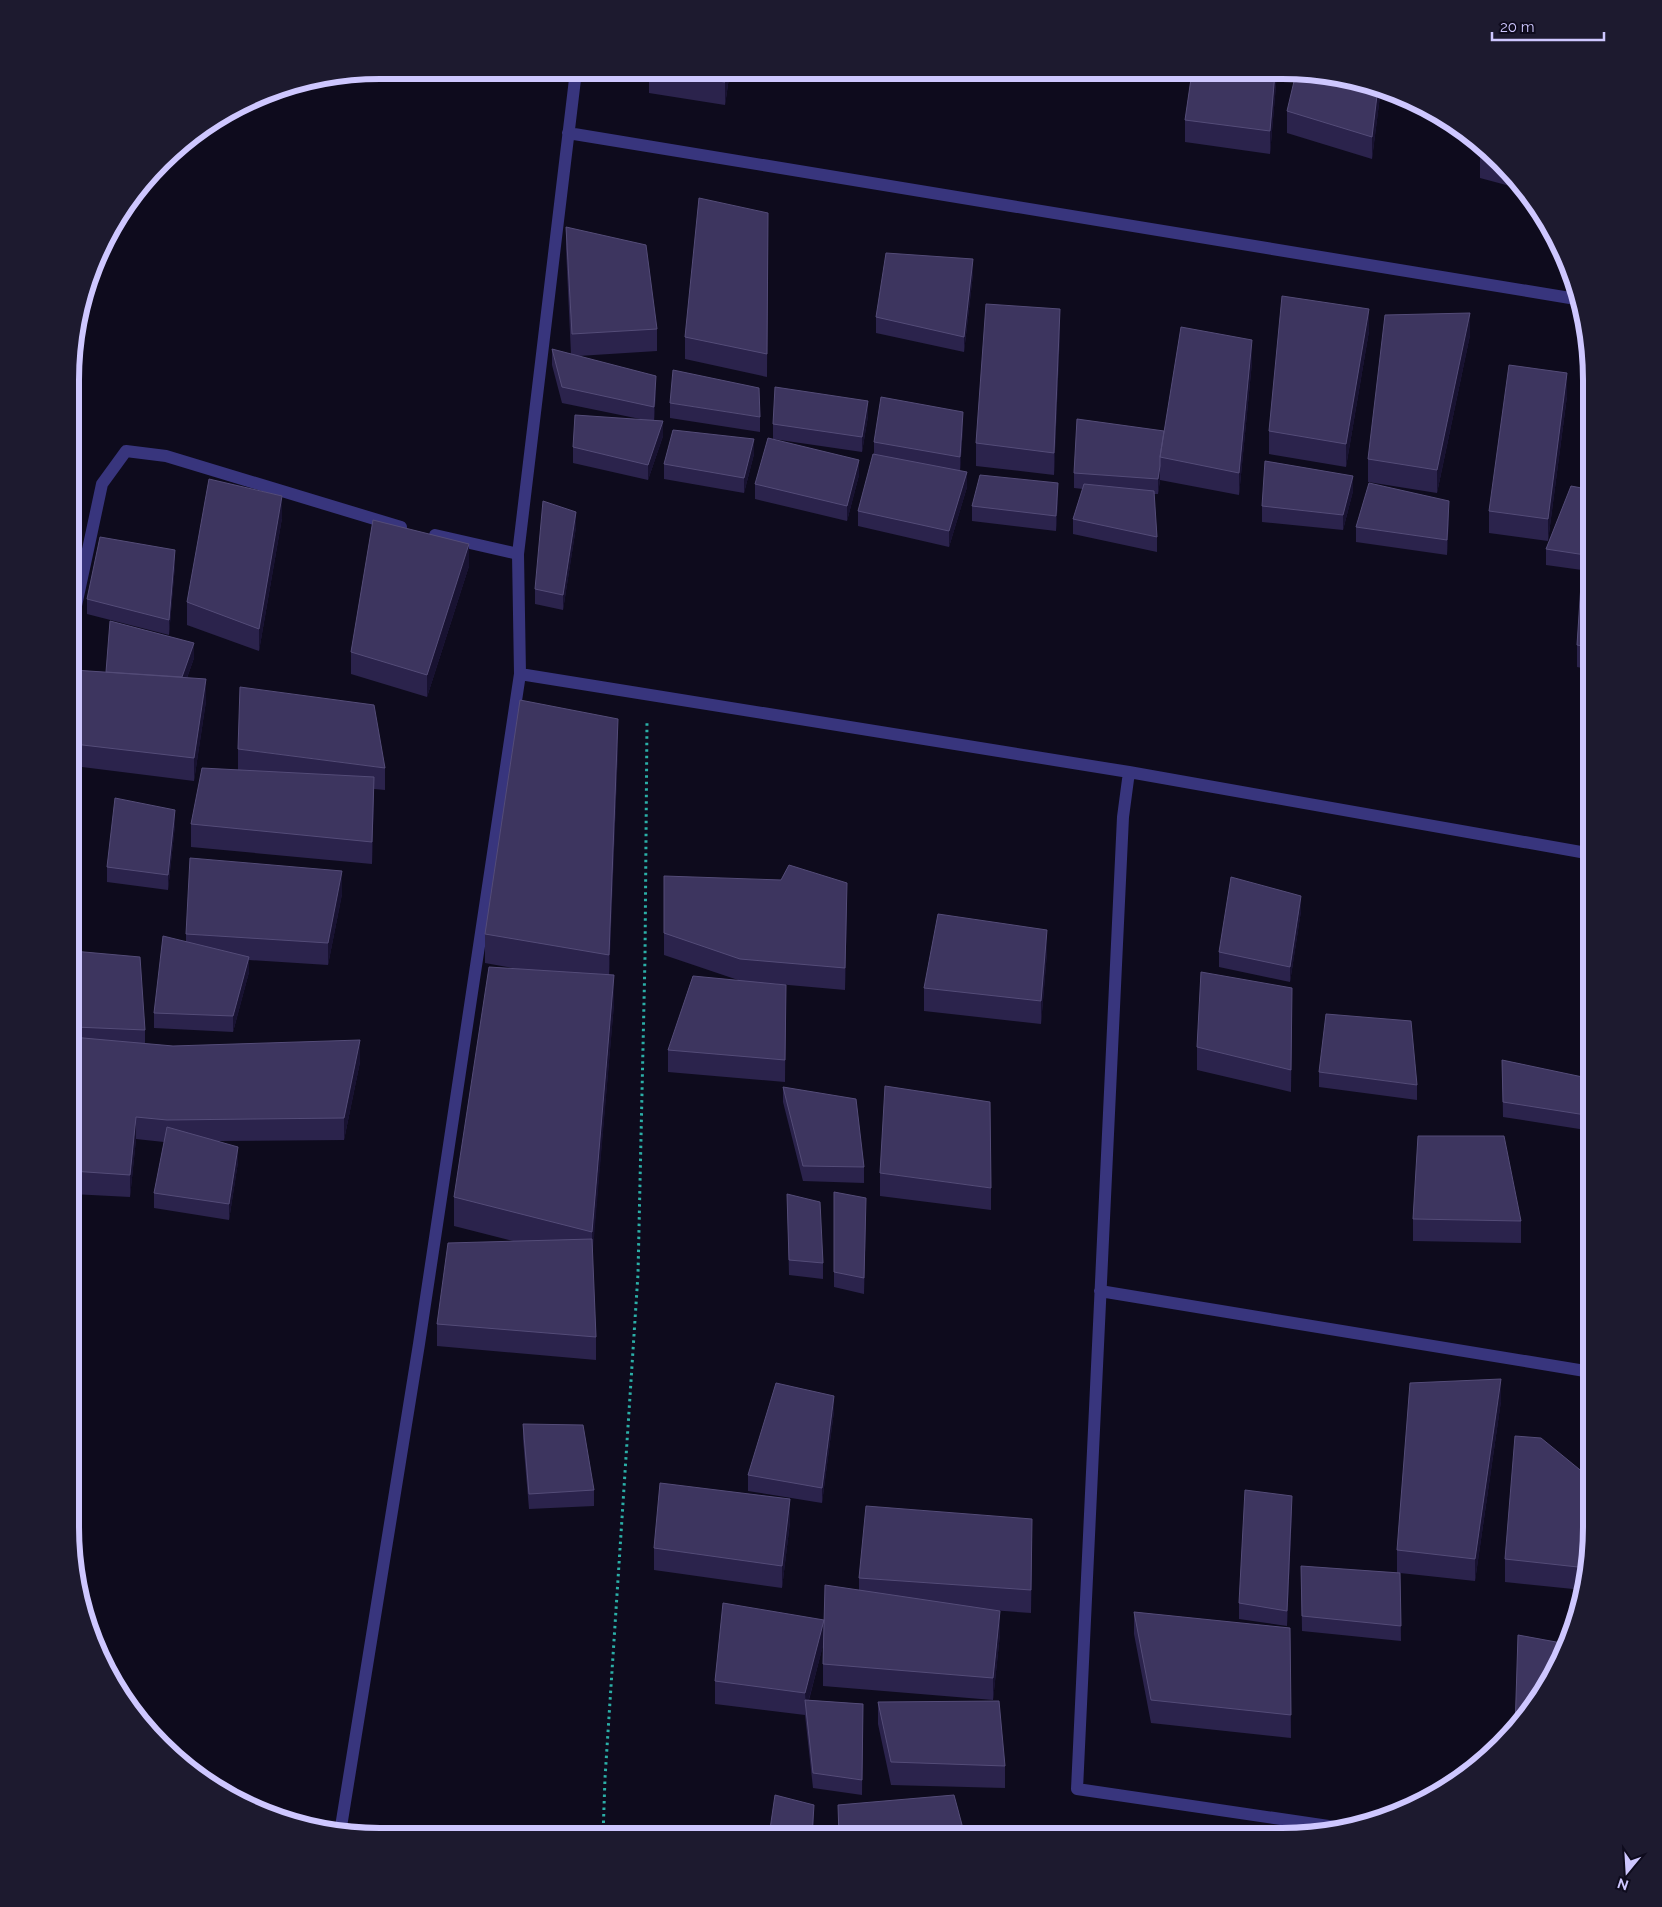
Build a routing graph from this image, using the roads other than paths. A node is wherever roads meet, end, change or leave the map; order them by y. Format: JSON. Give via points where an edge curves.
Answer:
{"nodes":[{"id":1,"x":575,"y":79,"type":"edge"},
{"id":2,"x":568,"y":133,"type":"junction"},
{"id":3,"x":1572,"y":298,"type":"edge"},
{"id":4,"x":518,"y":554,"type":"junction"},
{"id":5,"x":79,"y":592,"type":"edge"},
{"id":6,"x":520,"y":674,"type":"junction"},
{"id":7,"x":1129,"y":772,"type":"junction"},
{"id":8,"x":1583,"y":852,"type":"edge"},
{"id":9,"x":1100,"y":1291,"type":"junction"},
{"id":10,"x":1583,"y":1371,"type":"edge"},
{"id":11,"x":1325,"y":1825,"type":"edge"},
{"id":12,"x":341,"y":1826,"type":"edge"}],
"edges":[{"from":1,"to":2,"type":"street"},
{"from":2,"to":3,"type":"street"},
{"from":2,"to":4,"type":"street"},
{"from":4,"to":5,"type":"street","via":[[418,532],[166,456],[126,451],[102,484]]},
{"from":4,"to":6,"type":"street"},
{"from":6,"to":7,"type":"street"},
{"from":6,"to":12,"type":"street","via":[[420,1344]]},
{"from":7,"to":8,"type":"street"},
{"from":7,"to":9,"type":"street","via":[[1123,817]]},
{"from":9,"to":10,"type":"street"},
{"from":9,"to":11,"type":"street","via":[[1077,1789]]}]}
